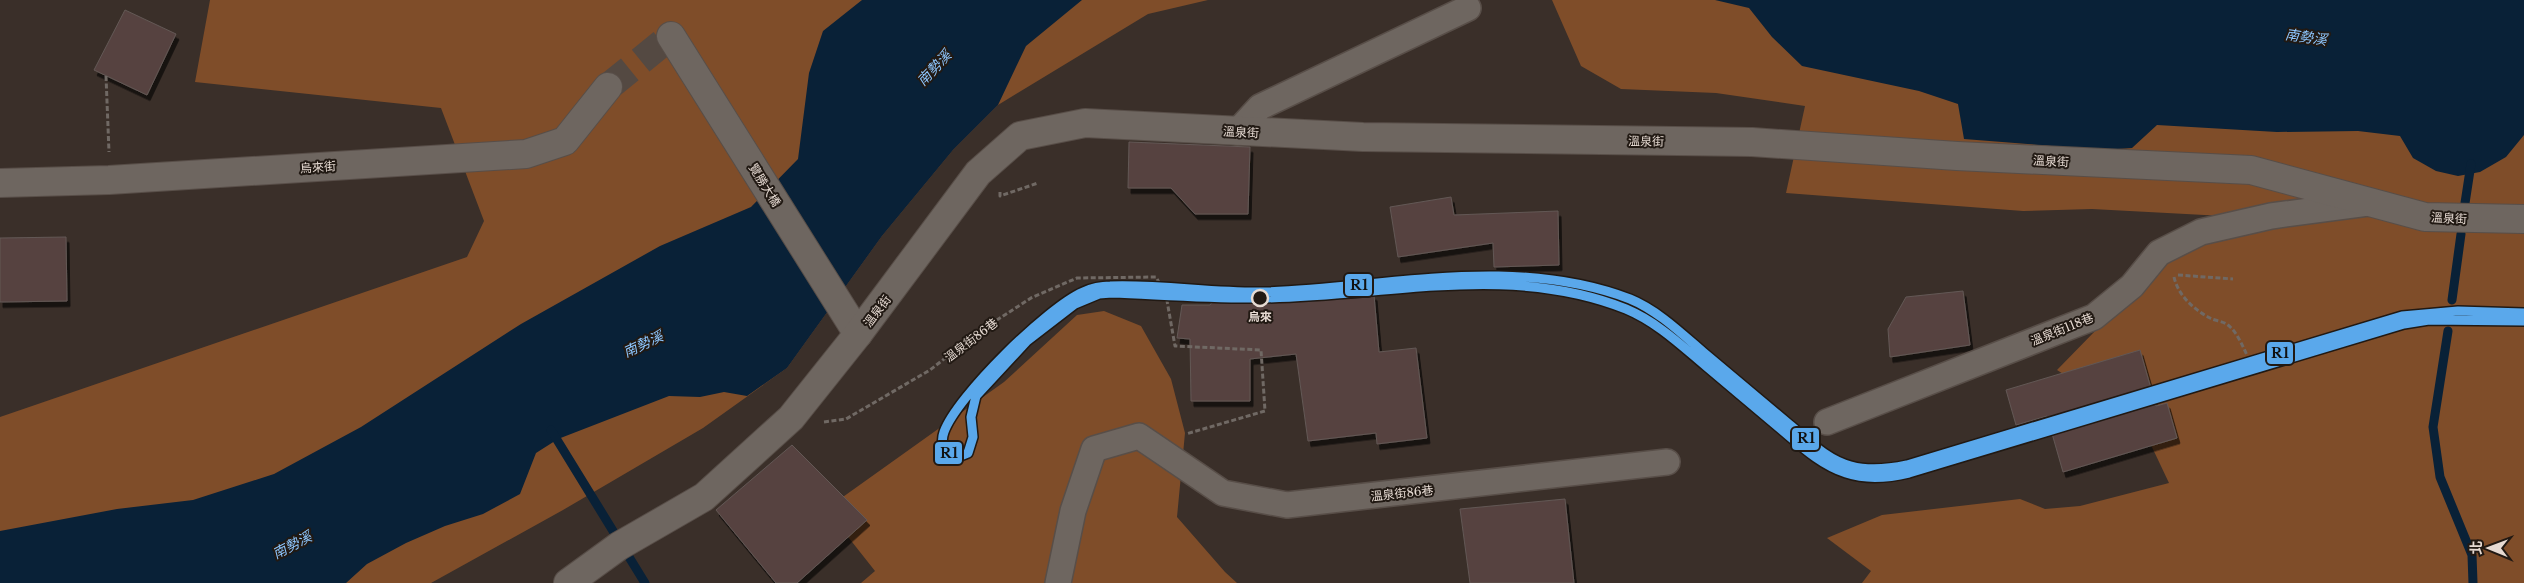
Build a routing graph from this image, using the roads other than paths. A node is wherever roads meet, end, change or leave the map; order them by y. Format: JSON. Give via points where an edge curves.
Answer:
{"nodes":[{"id":1,"x":1468,"y":8,"type":"dead end"},
{"id":2,"x":671,"y":36,"type":"dead end"},
{"id":3,"x":608,"y":87,"type":"tunnel mouth"},
{"id":4,"x":1237,"y":132,"type":"junction"},
{"id":5,"x":0,"y":183,"type":"edge"},
{"id":6,"x":2368,"y":203,"type":"junction"},
{"id":7,"x":2524,"y":219,"type":"edge"},
{"id":8,"x":858,"y":334,"type":"junction"},
{"id":9,"x":1827,"y":422,"type":"dead end"},
{"id":10,"x":1667,"y":462,"type":"dead end"},
{"id":11,"x":568,"y":583,"type":"edge"},
{"id":12,"x":1058,"y":583,"type":"edge"}],
"edges":[{"from":1,"to":4,"type":"street","via":[[1260,107]]},
{"from":2,"to":8,"type":"street","name":"覽勝大橋"},
{"from":3,"to":5,"type":"street","name":"烏來街","via":[[564,140],[526,154],[109,180]]},
{"from":4,"to":6,"type":"street","name":"溫泉街","via":[[1363,137],[1752,142],[2251,170]]},
{"from":4,"to":8,"type":"street","name":"溫泉街","via":[[1085,123],[1020,136],[978,173]]},
{"from":6,"to":7,"type":"street","name":"溫泉街","via":[[2425,217]]},
{"from":6,"to":9,"type":"street","name":"溫泉街118巷","via":[[2271,216],[2201,232],[2159,253],[2132,286],[2094,317]]},
{"from":8,"to":11,"type":"street","name":"溫泉街","via":[[791,418],[704,497],[620,546]]},
{"from":10,"to":12,"type":"street","name":"溫泉街86巷","via":[[1287,505],[1223,493],[1139,436],[1094,450],[1073,510]]}]}
